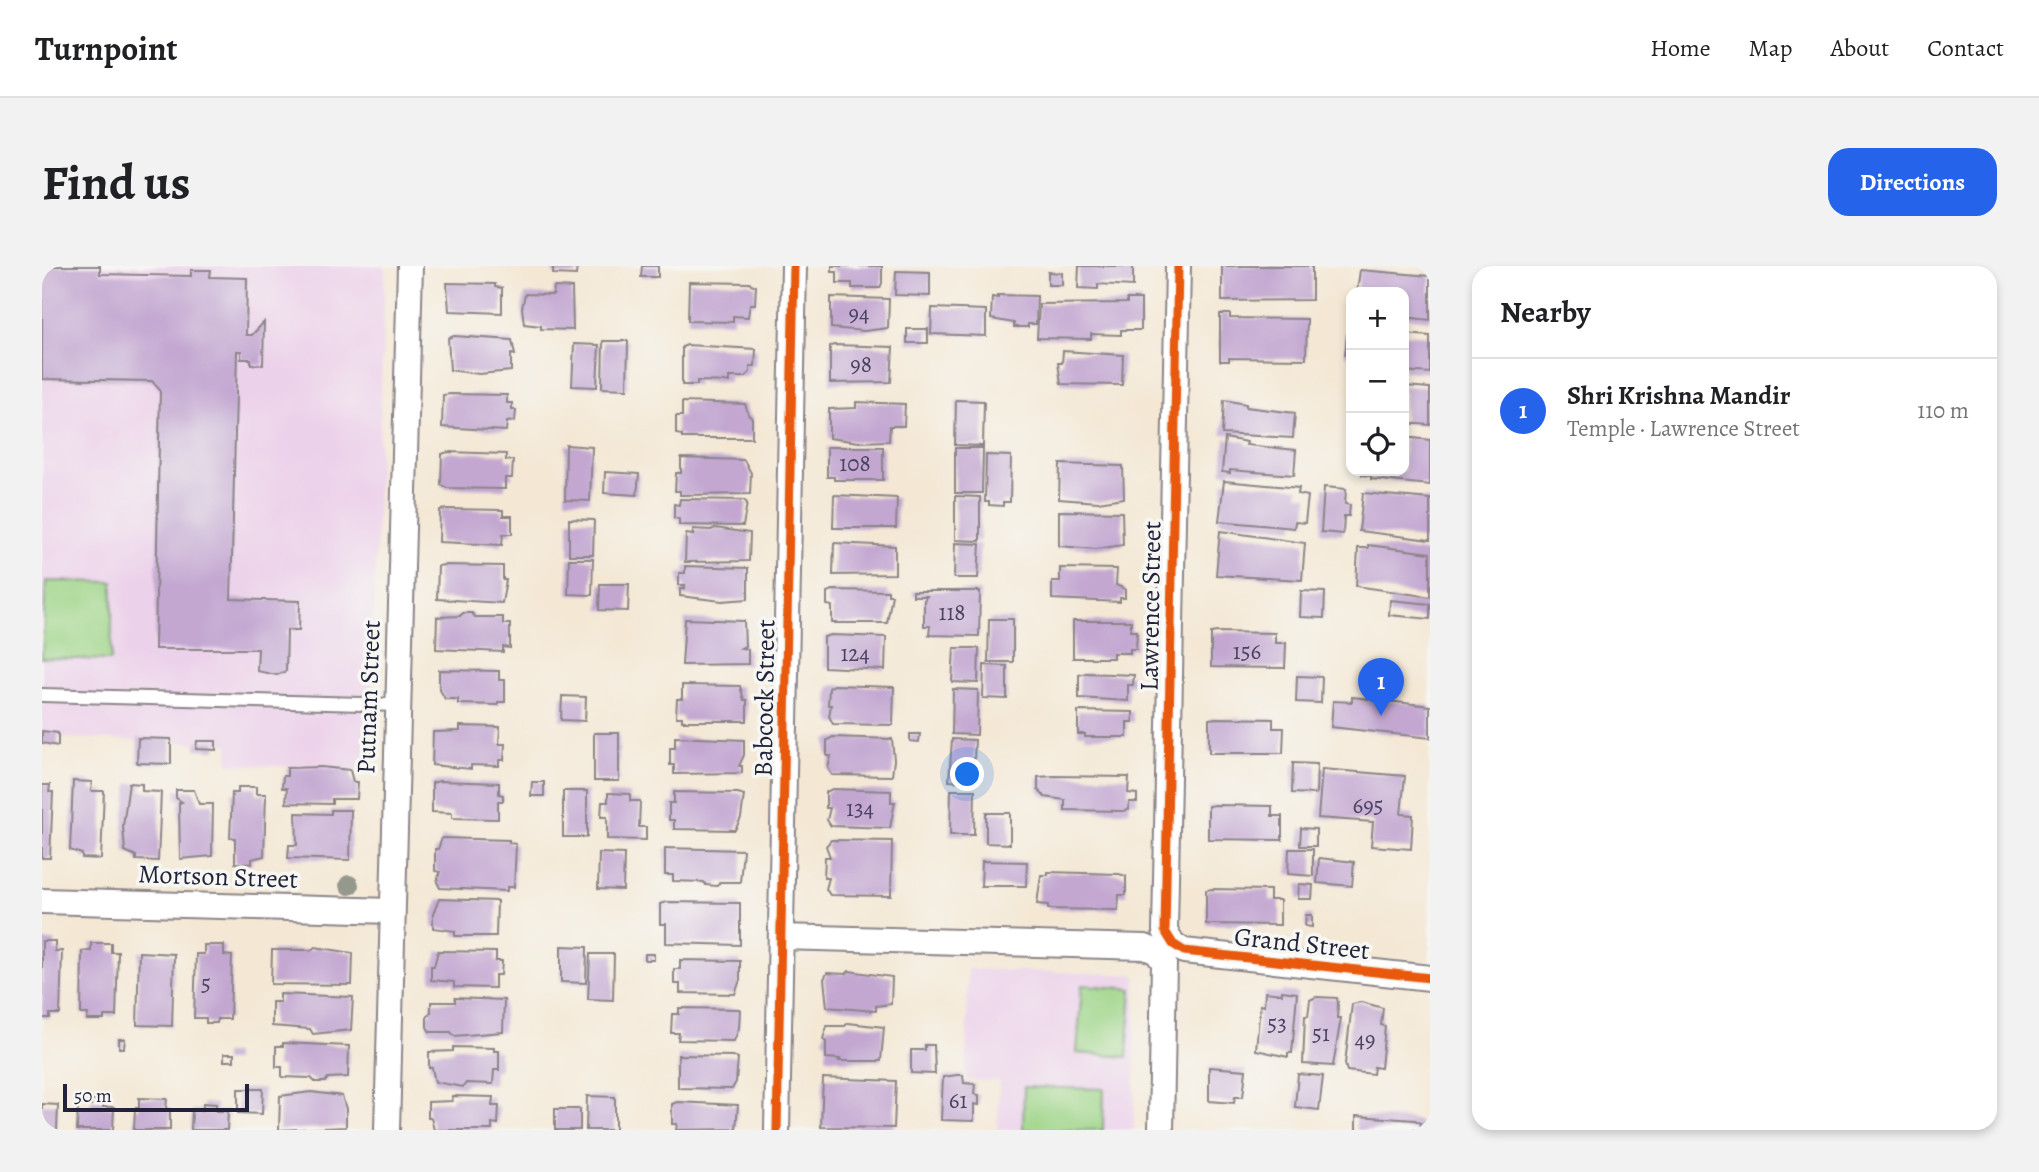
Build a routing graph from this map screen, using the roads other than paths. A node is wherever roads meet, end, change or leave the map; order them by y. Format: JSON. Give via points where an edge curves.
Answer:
{"nodes":[{"id":1,"x":410,"y":266,"type":"edge"},
{"id":2,"x":794,"y":266,"type":"edge"},
{"id":3,"x":1178,"y":266,"type":"edge"},
{"id":4,"x":42,"y":695,"type":"edge"},
{"id":5,"x":398,"y":705,"type":"junction"},
{"id":6,"x":42,"y":901,"type":"edge"},
{"id":7,"x":392,"y":911,"type":"junction"},
{"id":8,"x":781,"y":937,"type":"junction"},
{"id":9,"x":1165,"y":948,"type":"junction"},
{"id":10,"x":1430,"y":978,"type":"edge"},
{"id":11,"x":387,"y":1130,"type":"edge"},
{"id":12,"x":777,"y":1130,"type":"edge"},
{"id":13,"x":1161,"y":1130,"type":"edge"}],
"edges":[{"from":1,"to":5,"type":"street","name":"Putnam Street"},
{"from":2,"to":8,"type":"street","name":"Babcock Street"},
{"from":3,"to":9,"type":"street","name":"Lawrence Street"},
{"from":4,"to":5,"type":"lane"},
{"from":5,"to":7,"type":"street","name":"Putnam Street"},
{"from":6,"to":7,"type":"street","name":"Mortson Street"},
{"from":7,"to":11,"type":"street","name":"Putnam Street"},
{"from":8,"to":9,"type":"street","name":"Grand Street"},
{"from":8,"to":12,"type":"street","name":"Babcock Street"},
{"from":9,"to":10,"type":"street","name":"Grand Street"},
{"from":9,"to":13,"type":"street","name":"Lawrence Street"}]}
